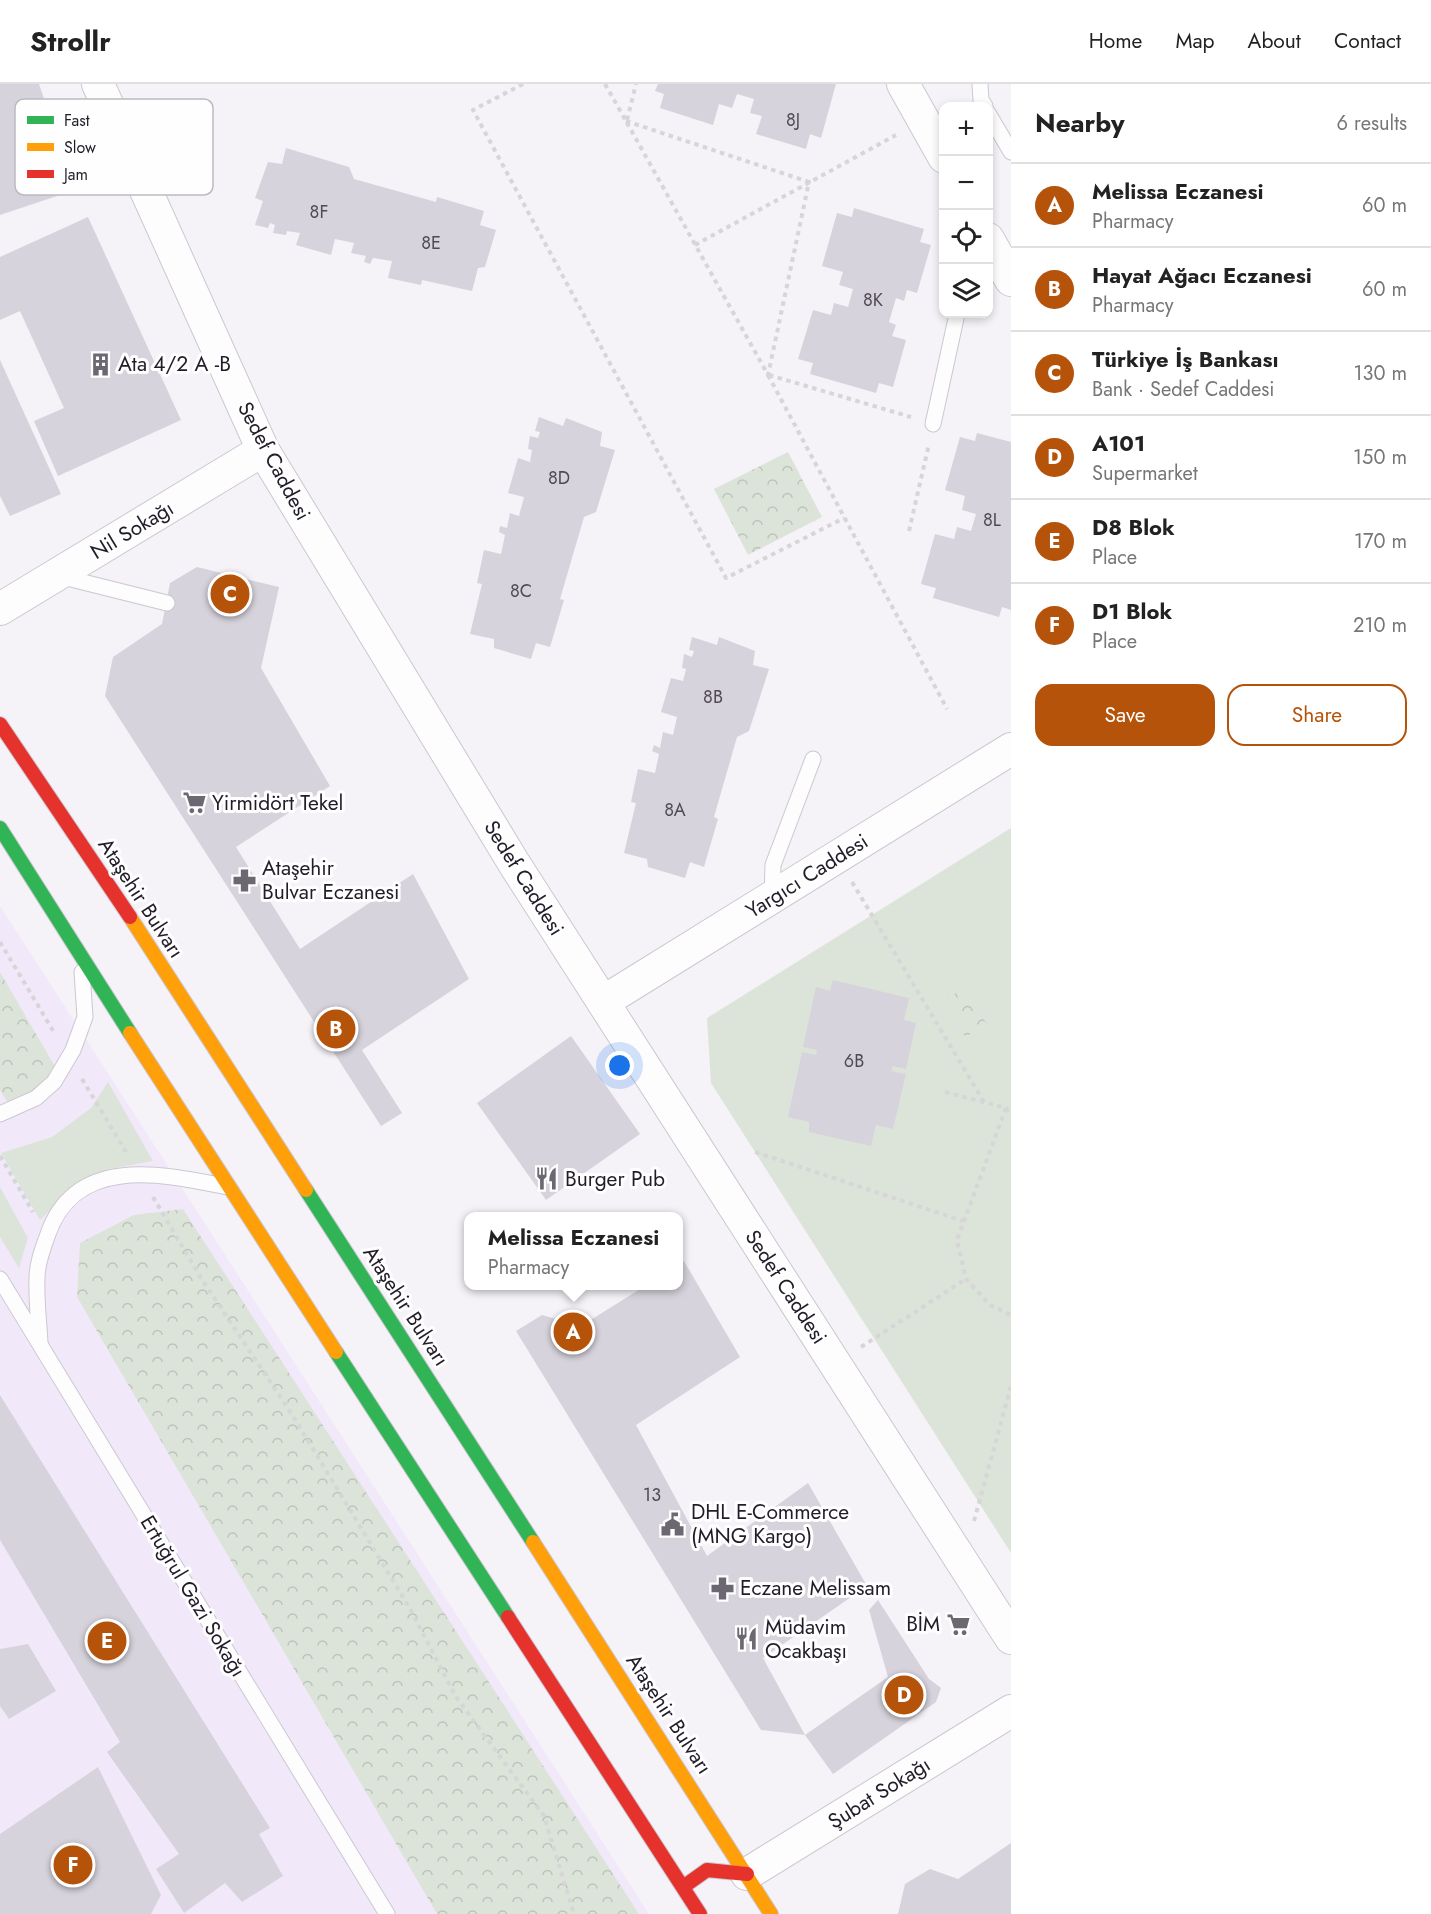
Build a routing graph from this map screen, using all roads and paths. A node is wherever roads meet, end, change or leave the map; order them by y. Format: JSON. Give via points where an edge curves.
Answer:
{"nodes":[{"id":1,"x":98,"y":84,"type":"edge"},
{"id":2,"x":523,"y":84,"type":"edge"},
{"id":3,"x":605,"y":84,"type":"edge"},
{"id":4,"x":636,"y":84,"type":"edge"},
{"id":5,"x":903,"y":84,"type":"edge"},
{"id":6,"x":980,"y":84,"type":"edge"},
{"id":7,"x":105,"y":99,"type":"edge"},
{"id":8,"x":982,"y":102,"type":"edge"},
{"id":9,"x":627,"y":121,"type":"junction"},
{"id":10,"x":993,"y":121,"type":"edge"},
{"id":11,"x":902,"y":131,"type":"dead end"},
{"id":12,"x":1011,"y":152,"type":"edge"},
{"id":13,"x":943,"y":156,"type":"edge"},
{"id":14,"x":809,"y":182,"type":"junction"},
{"id":15,"x":148,"y":195,"type":"edge"},
{"id":16,"x":695,"y":245,"type":"junction"},
{"id":17,"x":993,"y":250,"type":"edge"},
{"id":18,"x":1011,"y":280,"type":"edge"},
{"id":19,"x":956,"y":318,"type":"edge"},
{"id":20,"x":768,"y":375,"type":"junction"},
{"id":21,"x":933,"y":424,"type":"junction"},
{"id":22,"x":263,"y":450,"type":"junction"},
{"id":23,"x":844,"y":518,"type":"junction"},
{"id":24,"x":909,"y":531,"type":"dead end"},
{"id":25,"x":55,"y":576,"type":"junction"},
{"id":26,"x":167,"y":603,"type":"dead end"},
{"id":27,"x":0,"y":609,"type":"edge"},
{"id":28,"x":947,"y":709,"type":"dead end"},
{"id":29,"x":0,"y":724,"type":"edge"},
{"id":30,"x":1011,"y":749,"type":"edge"},
{"id":31,"x":813,"y":759,"type":"dead end"},
{"id":32,"x":0,"y":828,"type":"edge"},
{"id":33,"x":837,"y":857,"type":"junction"},
{"id":34,"x":772,"y":897,"type":"junction"},
{"id":35,"x":0,"y":942,"type":"edge"},
{"id":36,"x":81,"y":957,"type":"junction"},
{"id":37,"x":603,"y":1002,"type":"junction"},
{"id":38,"x":69,"y":1056,"type":"junction"},
{"id":39,"x":945,"y":1092,"type":"dead end"},
{"id":40,"x":984,"y":1102,"type":"junction"},
{"id":41,"x":1006,"y":1108,"type":"junction"},
{"id":42,"x":0,"y":1114,"type":"edge"},
{"id":43,"x":1011,"y":1116,"type":"edge"},
{"id":44,"x":755,"y":1152,"type":"dead end"},
{"id":45,"x":0,"y":1156,"type":"edge"},
{"id":46,"x":139,"y":1173,"type":"junction"},
{"id":47,"x":230,"y":1187,"type":"junction"},
{"id":48,"x":963,"y":1221,"type":"junction"},
{"id":49,"x":47,"y":1235,"type":"junction"},
{"id":50,"x":0,"y":1279,"type":"edge"},
{"id":51,"x":966,"y":1279,"type":"junction"},
{"id":52,"x":1011,"y":1315,"type":"edge"},
{"id":53,"x":41,"y":1346,"type":"junction"},
{"id":54,"x":835,"y":1364,"type":"junction"},
{"id":55,"x":1011,"y":1386,"type":"edge"},
{"id":56,"x":962,"y":1562,"type":"junction"},
{"id":57,"x":1011,"y":1638,"type":"edge"},
{"id":58,"x":1011,"y":1712,"type":"edge"},
{"id":59,"x":747,"y":1874,"type":"junction"},
{"id":60,"x":683,"y":1887,"type":"junction"},
{"id":61,"x":387,"y":1914,"type":"edge"},
{"id":62,"x":573,"y":1914,"type":"edge"},
{"id":63,"x":700,"y":1914,"type":"edge"},
{"id":64,"x":771,"y":1914,"type":"edge"}],
"edges":[{"from":1,"to":7,"type":"street","name":"Sedef Caddesi"},
{"from":2,"to":23,"type":"path","via":[[473,110],[726,578]]},
{"from":3,"to":9,"type":"path"},
{"from":4,"to":9,"type":"path"},
{"from":5,"to":13,"type":"street"},
{"from":6,"to":8,"type":"lane"},
{"from":9,"to":14,"type":"path"},
{"from":9,"to":16,"type":"path"},
{"from":10,"to":12,"type":"lane"},
{"from":11,"to":14,"type":"path"},
{"from":14,"to":16,"type":"path"},
{"from":14,"to":20,"type":"path"},
{"from":15,"to":22,"type":"street","name":"Sedef Caddesi"},
{"from":16,"to":20,"type":"path"},
{"from":17,"to":18,"type":"street"},
{"from":19,"to":21,"type":"lane"},
{"from":20,"to":21,"type":"path"},
{"from":20,"to":23,"type":"path"},
{"from":21,"to":24,"type":"path"},
{"from":22,"to":25,"type":"street","name":"Nil Sokağı"},
{"from":22,"to":37,"type":"street","name":"Sedef Caddesi","via":[[515,865]]},
{"from":23,"to":28,"type":"path"},
{"from":25,"to":26,"type":"lane"},
{"from":25,"to":27,"type":"street","name":"Nil Sokağı"},
{"from":29,"to":59,"type":"main road","name":"Ataşehir Bulvarı","via":[[135,924]]},
{"from":30,"to":33,"type":"street","name":"Yargıcı Caddesi"},
{"from":31,"to":34,"type":"lane","via":[[773,865]]},
{"from":32,"to":36,"type":"main road"},
{"from":33,"to":34,"type":"street","name":"Yargıcı Caddesi"},
{"from":33,"to":40,"type":"path"},
{"from":34,"to":37,"type":"street","name":"Yargıcı Caddesi"},
{"from":35,"to":38,"type":"path"},
{"from":36,"to":38,"type":"lane","via":[[86,1017]]},
{"from":36,"to":47,"type":"main road"},
{"from":37,"to":54,"type":"street","name":"Sedef Caddesi"},
{"from":38,"to":42,"type":"lane","via":[[54,1082],[36,1098]]},
{"from":38,"to":46,"type":"path"},
{"from":39,"to":40,"type":"path"},
{"from":40,"to":41,"type":"path"},
{"from":41,"to":43,"type":"path"},
{"from":41,"to":48,"type":"path"},
{"from":44,"to":48,"type":"path"},
{"from":45,"to":49,"type":"path"},
{"from":46,"to":47,"type":"lane"},
{"from":46,"to":49,"type":"lane","via":[[107,1177],[85,1187],[66,1200]]},
{"from":46,"to":62,"type":"path","via":[[409,1607],[456,1697],[544,1816]]},
{"from":47,"to":60,"type":"main road"},
{"from":48,"to":51,"type":"path","via":[[957,1240]]},
{"from":49,"to":53,"type":"lane","via":[[37,1276]]},
{"from":50,"to":53,"type":"lane","name":"Ertuğrul Gazi Sokağı"},
{"from":51,"to":52,"type":"path","via":[[990,1305]]},
{"from":51,"to":54,"type":"path"},
{"from":53,"to":61,"type":"lane","name":"Ertuğrul Gazi Sokağı"},
{"from":54,"to":56,"type":"street","name":"Sedef Caddesi"},
{"from":55,"to":56,"type":"path"},
{"from":56,"to":57,"type":"street","name":"Sedef Caddesi"},
{"from":58,"to":59,"type":"street","name":"Şubat Sokağı"},
{"from":59,"to":60,"type":"main road","via":[[707,1870]]},
{"from":59,"to":64,"type":"main road","name":"Ataşehir Bulvarı"},
{"from":60,"to":63,"type":"main road"}]}
